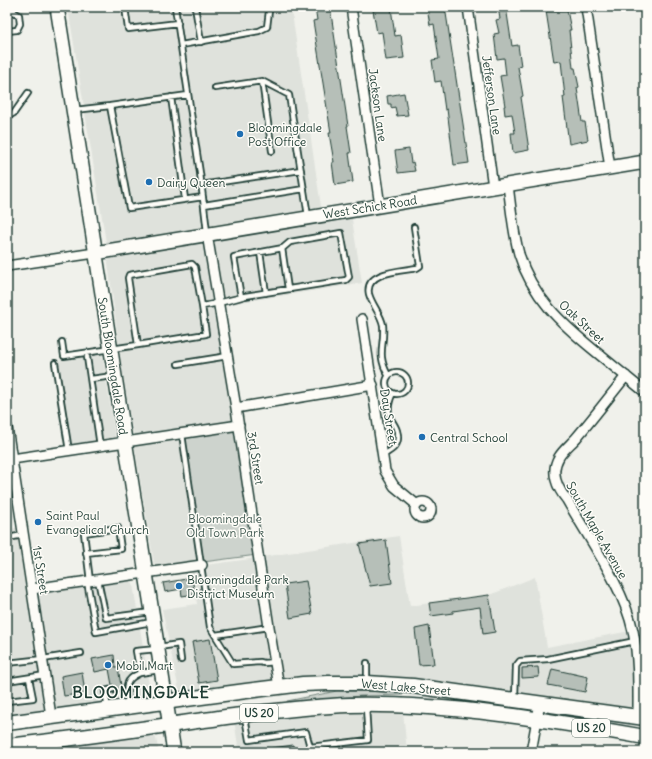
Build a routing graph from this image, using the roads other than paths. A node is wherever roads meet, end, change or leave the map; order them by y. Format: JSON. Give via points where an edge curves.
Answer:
{"nodes":[{"id":1,"x":57,"y":7,"type":"edge"},
{"id":2,"x":125,"y":7,"type":"edge"},
{"id":3,"x":175,"y":7,"type":"edge"},
{"id":4,"x":195,"y":7,"type":"edge"},
{"id":5,"x":268,"y":7,"type":"edge"},
{"id":6,"x":351,"y":7,"type":"edge"},
{"id":7,"x":468,"y":7,"type":"edge"},
{"id":8,"x":586,"y":7,"type":"edge"},
{"id":9,"x":13,"y":9,"type":"edge"},
{"id":10,"x":7,"y":15,"type":"edge"},
{"id":11,"x":178,"y":23,"type":"junction"},
{"id":12,"x":7,"y":31,"type":"edge"},
{"id":13,"x":201,"y":42,"type":"junction"},
{"id":14,"x":181,"y":45,"type":"junction"},
{"id":15,"x":262,"y":81,"type":"junction"},
{"id":16,"x":215,"y":88,"type":"dead end"},
{"id":17,"x":28,"y":93,"type":"dead end"},
{"id":18,"x":188,"y":95,"type":"junction"},
{"id":19,"x":171,"y":97,"type":"junction"},
{"id":20,"x":110,"y":106,"type":"junction"},
{"id":21,"x":73,"y":111,"type":"junction"},
{"id":22,"x":7,"y":117,"type":"edge"},
{"id":23,"x":272,"y":151,"type":"dead end"},
{"id":24,"x":645,"y":162,"type":"edge"},
{"id":25,"x":610,"y":168,"type":"junction"},
{"id":26,"x":301,"y":170,"type":"junction"},
{"id":27,"x":201,"y":185,"type":"junction"},
{"id":28,"x":508,"y":185,"type":"junction"},
{"id":29,"x":493,"y":187,"type":"junction"},
{"id":30,"x":304,"y":189,"type":"junction"},
{"id":31,"x":203,"y":197,"type":"junction"},
{"id":32,"x":186,"y":199,"type":"junction"},
{"id":33,"x":204,"y":205,"type":"junction"},
{"id":34,"x":380,"y":206,"type":"junction"},
{"id":35,"x":309,"y":217,"type":"junction"},
{"id":36,"x":414,"y":227,"type":"dead end"},
{"id":37,"x":207,"y":234,"type":"junction"},
{"id":38,"x":282,"y":248,"type":"junction"},
{"id":39,"x":260,"y":252,"type":"junction"},
{"id":40,"x":95,"y":253,"type":"junction"},
{"id":41,"x":7,"y":266,"type":"edge"},
{"id":42,"x":288,"y":289,"type":"junction"},
{"id":43,"x":266,"y":293,"type":"junction"},
{"id":44,"x":241,"y":297,"type":"junction"},
{"id":45,"x":219,"y":304,"type":"junction"},
{"id":46,"x":202,"y":306,"type":"junction"},
{"id":47,"x":362,"y":319,"type":"dead end"},
{"id":48,"x":62,"y":342,"type":"dead end"},
{"id":49,"x":138,"y":345,"type":"junction"},
{"id":50,"x":111,"y":350,"type":"junction"},
{"id":51,"x":228,"y":356,"type":"junction"},
{"id":52,"x":87,"y":357,"type":"dead end"},
{"id":53,"x":55,"y":363,"type":"dead end"},
{"id":54,"x":178,"y":364,"type":"dead end"},
{"id":55,"x":115,"y":375,"type":"junction"},
{"id":56,"x":388,"y":376,"type":"junction"},
{"id":57,"x":626,"y":376,"type":"junction"},
{"id":58,"x":91,"y":379,"type":"junction"},
{"id":59,"x":386,"y":383,"type":"junction"},
{"id":60,"x":373,"y":385,"type":"junction"},
{"id":61,"x":645,"y":392,"type":"edge"},
{"id":62,"x":392,"y":393,"type":"junction"},
{"id":63,"x":236,"y":408,"type":"junction"},
{"id":64,"x":239,"y":425,"type":"junction"},
{"id":65,"x":7,"y":426,"type":"edge"},
{"id":66,"x":182,"y":434,"type":"junction"},
{"id":67,"x":126,"y":443,"type":"junction"},
{"id":68,"x":100,"y":446,"type":"junction"},
{"id":69,"x":68,"y":451,"type":"junction"},
{"id":70,"x":383,"y":455,"type":"junction"},
{"id":71,"x":12,"y":459,"type":"junction"},
{"id":72,"x":417,"y":505,"type":"dead end"},
{"id":73,"x":24,"y":535,"type":"junction"},
{"id":74,"x":7,"y":538,"type":"edge"},
{"id":75,"x":86,"y":554,"type":"junction"},
{"id":76,"x":202,"y":565,"type":"junction"},
{"id":77,"x":146,"y":573,"type":"junction"},
{"id":78,"x":92,"y":581,"type":"junction"},
{"id":79,"x":32,"y":589,"type":"junction"},
{"id":80,"x":152,"y":617,"type":"junction"},
{"id":81,"x":269,"y":627,"type":"junction"},
{"id":82,"x":215,"y":635,"type":"junction"},
{"id":83,"x":635,"y":641,"type":"junction"},
{"id":84,"x":158,"y":648,"type":"junction"},
{"id":85,"x":81,"y":653,"type":"dead end"},
{"id":86,"x":42,"y":659,"type":"junction"},
{"id":87,"x":182,"y":660,"type":"dead end"},
{"id":88,"x":276,"y":662,"type":"junction"},
{"id":89,"x":367,"y":662,"type":"dead end"},
{"id":90,"x":7,"y":663,"type":"edge"},
{"id":91,"x":161,"y":670,"type":"junction"},
{"id":92,"x":140,"y":673,"type":"junction"},
{"id":93,"x":45,"y":675,"type":"junction"},
{"id":94,"x":29,"y":678,"type":"junction"},
{"id":95,"x":7,"y":681,"type":"edge"},
{"id":96,"x":367,"y":683,"type":"junction"},
{"id":97,"x":279,"y":687,"type":"junction"},
{"id":98,"x":113,"y":690,"type":"dead end"},
{"id":99,"x":515,"y":699,"type":"junction"},
{"id":100,"x":7,"y":701,"type":"edge"},
{"id":101,"x":167,"y":702,"type":"junction"},
{"id":102,"x":540,"y":703,"type":"junction"},
{"id":103,"x":366,"y":705,"type":"junction"},
{"id":104,"x":129,"y":706,"type":"junction"},
{"id":105,"x":108,"y":709,"type":"junction"},
{"id":106,"x":245,"y":715,"type":"junction"},
{"id":107,"x":52,"y":716,"type":"junction"},
{"id":108,"x":641,"y":717,"type":"edge"},
{"id":109,"x":537,"y":719,"type":"junction"},
{"id":110,"x":7,"y":723,"type":"edge"},
{"id":111,"x":170,"y":724,"type":"junction"},
{"id":112,"x":645,"y":737,"type":"edge"},
{"id":113,"x":7,"y":746,"type":"edge"},
{"id":114,"x":174,"y":752,"type":"edge"},
{"id":115,"x":530,"y":752,"type":"edge"}],
"edges":[{"from":1,"to":21,"type":"main road","name":"South Bloomingdale Road"},
{"from":2,"to":11,"type":"lane","via":[[128,29]]},
{"from":3,"to":11,"type":"lane"},
{"from":4,"to":13,"type":"lane"},
{"from":5,"to":13,"type":"lane","via":[[267,26],[259,31]]},
{"from":6,"to":34,"type":"street","name":"Jackson Lane"},
{"from":7,"to":29,"type":"street","name":"Jefferson Lane"},
{"from":8,"to":25,"type":"street"},
{"from":9,"to":10,"type":"lane"},
{"from":9,"to":12,"type":"lane","via":[[19,15],[20,24],[17,30]]},
{"from":11,"to":14,"type":"lane"},
{"from":13,"to":14,"type":"lane"},
{"from":14,"to":18,"type":"lane"},
{"from":15,"to":16,"type":"lane"},
{"from":15,"to":23,"type":"lane"},
{"from":15,"to":26,"type":"lane","via":[[290,96]]},
{"from":17,"to":22,"type":"lane","via":[[14,113]]},
{"from":18,"to":19,"type":"lane"},
{"from":18,"to":27,"type":"lane"},
{"from":19,"to":20,"type":"lane"},
{"from":19,"to":32,"type":"lane"},
{"from":20,"to":21,"type":"lane"},
{"from":20,"to":32,"type":"lane","via":[[129,208]]},
{"from":21,"to":40,"type":"main road","name":"South Bloomingdale Road"},
{"from":24,"to":25,"type":"main road","name":"West Schick Road"},
{"from":25,"to":28,"type":"main road","name":"West Schick Road"},
{"from":26,"to":27,"type":"lane"},
{"from":26,"to":30,"type":"lane"},
{"from":27,"to":31,"type":"lane"},
{"from":28,"to":29,"type":"main road","name":"West Schick Road"},
{"from":28,"to":57,"type":"street","name":"Oak Street","via":[[520,256],[539,296],[568,329]]},
{"from":29,"to":34,"type":"main road","name":"West Schick Road"},
{"from":30,"to":33,"type":"lane"},
{"from":30,"to":35,"type":"lane"},
{"from":31,"to":32,"type":"lane"},
{"from":31,"to":33,"type":"lane"},
{"from":33,"to":37,"type":"lane"},
{"from":34,"to":35,"type":"main road","name":"West Schick Road"},
{"from":35,"to":37,"type":"main road","name":"West Schick Road"},
{"from":36,"to":56,"type":"lane","via":[[420,266],[382,274],[369,286],[369,294],[382,324],[381,356]]},
{"from":37,"to":40,"type":"main road","name":"West Schick Road"},
{"from":37,"to":45,"type":"street","name":"3rd Street"},
{"from":38,"to":39,"type":"lane"},
{"from":38,"to":42,"type":"lane"},
{"from":38,"to":42,"type":"lane","via":[[290,242],[341,234],[349,277],[346,280]]},
{"from":39,"to":43,"type":"lane"},
{"from":39,"to":44,"type":"lane","via":[[234,257]]},
{"from":40,"to":41,"type":"street"},
{"from":40,"to":50,"type":"main road","name":"South Bloomingdale Road"},
{"from":42,"to":43,"type":"lane"},
{"from":43,"to":44,"type":"lane"},
{"from":44,"to":45,"type":"lane"},
{"from":45,"to":46,"type":"lane"},
{"from":45,"to":51,"type":"street","name":"3rd Street"},
{"from":46,"to":49,"type":"lane","via":[[206,334]]},
{"from":46,"to":49,"type":"lane","via":[[195,267],[192,264],[129,275]]},
{"from":47,"to":60,"type":"street","name":"Day Street"},
{"from":48,"to":50,"type":"lane","via":[[64,356]]},
{"from":49,"to":50,"type":"lane"},
{"from":50,"to":55,"type":"main road","name":"South Bloomingdale Road"},
{"from":51,"to":54,"type":"lane"},
{"from":51,"to":63,"type":"street","name":"3rd Street"},
{"from":52,"to":58,"type":"lane"},
{"from":53,"to":69,"type":"lane"},
{"from":55,"to":58,"type":"lane"},
{"from":55,"to":67,"type":"main road","name":"South Bloomingdale Road"},
{"from":56,"to":59,"type":"lane"},
{"from":56,"to":62,"type":"lane","via":[[392,372],[400,372],[407,379],[408,386],[403,392]]},
{"from":57,"to":61,"type":"street","name":"Oak Street"},
{"from":57,"to":83,"type":"street","name":"South Maple Avenue","via":[[559,457],[555,479],[620,593]]},
{"from":58,"to":68,"type":"lane"},
{"from":59,"to":60,"type":"lane"},
{"from":59,"to":62,"type":"lane"},
{"from":60,"to":63,"type":"street"},
{"from":60,"to":70,"type":"street","name":"Day Street"},
{"from":62,"to":70,"type":"lane","via":[[389,400],[390,417],[398,439],[392,451]]},
{"from":63,"to":64,"type":"street","name":"3rd Street"},
{"from":64,"to":66,"type":"street"},
{"from":64,"to":81,"type":"street","name":"3rd Street"},
{"from":65,"to":71,"type":"street","name":"1st Street"},
{"from":66,"to":67,"type":"street"},
{"from":66,"to":76,"type":"lane"},
{"from":67,"to":68,"type":"street"},
{"from":67,"to":77,"type":"main road","name":"South Bloomingdale Road"},
{"from":68,"to":69,"type":"street"},
{"from":69,"to":71,"type":"street"},
{"from":70,"to":72,"type":"street","name":"Day Street","via":[[389,480]]},
{"from":71,"to":73,"type":"street","name":"1st Street"},
{"from":73,"to":74,"type":"lane"},
{"from":73,"to":79,"type":"street","name":"1st Street"},
{"from":75,"to":75,"type":"lane","via":[[84,533],[118,528],[122,549]]},
{"from":75,"to":78,"type":"lane"},
{"from":76,"to":77,"type":"street"},
{"from":76,"to":82,"type":"lane","via":[[210,627]]},
{"from":77,"to":78,"type":"street"},
{"from":77,"to":80,"type":"main road","name":"South Bloomingdale Road"},
{"from":78,"to":79,"type":"street"},
{"from":78,"to":80,"type":"lane","via":[[106,618]]},
{"from":78,"to":80,"type":"lane","via":[[96,632]]},
{"from":79,"to":86,"type":"street","name":"1st Street"},
{"from":80,"to":84,"type":"main road","name":"South Bloomingdale Road"},
{"from":81,"to":82,"type":"lane"},
{"from":81,"to":88,"type":"street","name":"3rd Street"},
{"from":82,"to":88,"type":"lane","via":[[233,664]]},
{"from":83,"to":99,"type":"lane","via":[[548,659],[520,661],[516,666]]},
{"from":83,"to":108,"type":"street","name":"South Maple Avenue"},
{"from":84,"to":87,"type":"lane","via":[[179,644]]},
{"from":84,"to":91,"type":"main road","name":"South Bloomingdale Road"},
{"from":84,"to":92,"type":"lane","via":[[136,651]]},
{"from":85,"to":86,"type":"lane"},
{"from":86,"to":90,"type":"lane"},
{"from":86,"to":93,"type":"street","name":"1st Street"},
{"from":88,"to":97,"type":"street","name":"3rd Street"},
{"from":89,"to":96,"type":"lane"},
{"from":91,"to":92,"type":"lane"},
{"from":91,"to":101,"type":"main road","name":"South Bloomingdale Road"},
{"from":92,"to":104,"type":"lane","via":[[131,677],[124,688]]},
{"from":93,"to":94,"type":"lane"},
{"from":93,"to":107,"type":"street","name":"1st Street"},
{"from":94,"to":95,"type":"lane"},
{"from":94,"to":100,"type":"lane","via":[[33,698]]},
{"from":96,"to":97,"type":"main road","name":"West Lake Street","number":"US 20"},
{"from":96,"to":99,"type":"main road","name":"West Lake Street","number":"US 20"},
{"from":97,"to":101,"type":"main road","name":"West Lake Street","number":"US 20"},
{"from":98,"to":105,"type":"lane","via":[[105,691]]},
{"from":99,"to":102,"type":"main road","name":"West Lake Street","number":"US 20"},
{"from":101,"to":104,"type":"main road","number":"US 20"},
{"from":101,"to":111,"type":"main road","name":"South Bloomingdale Road"},
{"from":102,"to":108,"type":"main road","name":"West Lake Street","number":"US 20"},
{"from":102,"to":109,"type":"street"},
{"from":103,"to":106,"type":"main road","name":"West Lake Street","number":"US 20","via":[[289,709]]},
{"from":103,"to":106,"type":"lane","via":[[368,740],[310,747],[306,732],[249,740]]},
{"from":103,"to":109,"type":"main road","name":"West Lake Street","number":"US 20","via":[[417,707]]},
{"from":104,"to":105,"type":"main road","number":"US 20"},
{"from":105,"to":107,"type":"main road","number":"US 20"},
{"from":106,"to":111,"type":"main road","name":"West Lake Street","number":"US 20"},
{"from":107,"to":110,"type":"main road","number":"US 20"},
{"from":109,"to":112,"type":"main road","name":"West Lake Street","number":"US 20"},
{"from":109,"to":115,"type":"street"},
{"from":111,"to":113,"type":"main road","number":"US 20"},
{"from":111,"to":114,"type":"main road","name":"South Bloomingdale Road"}]}
